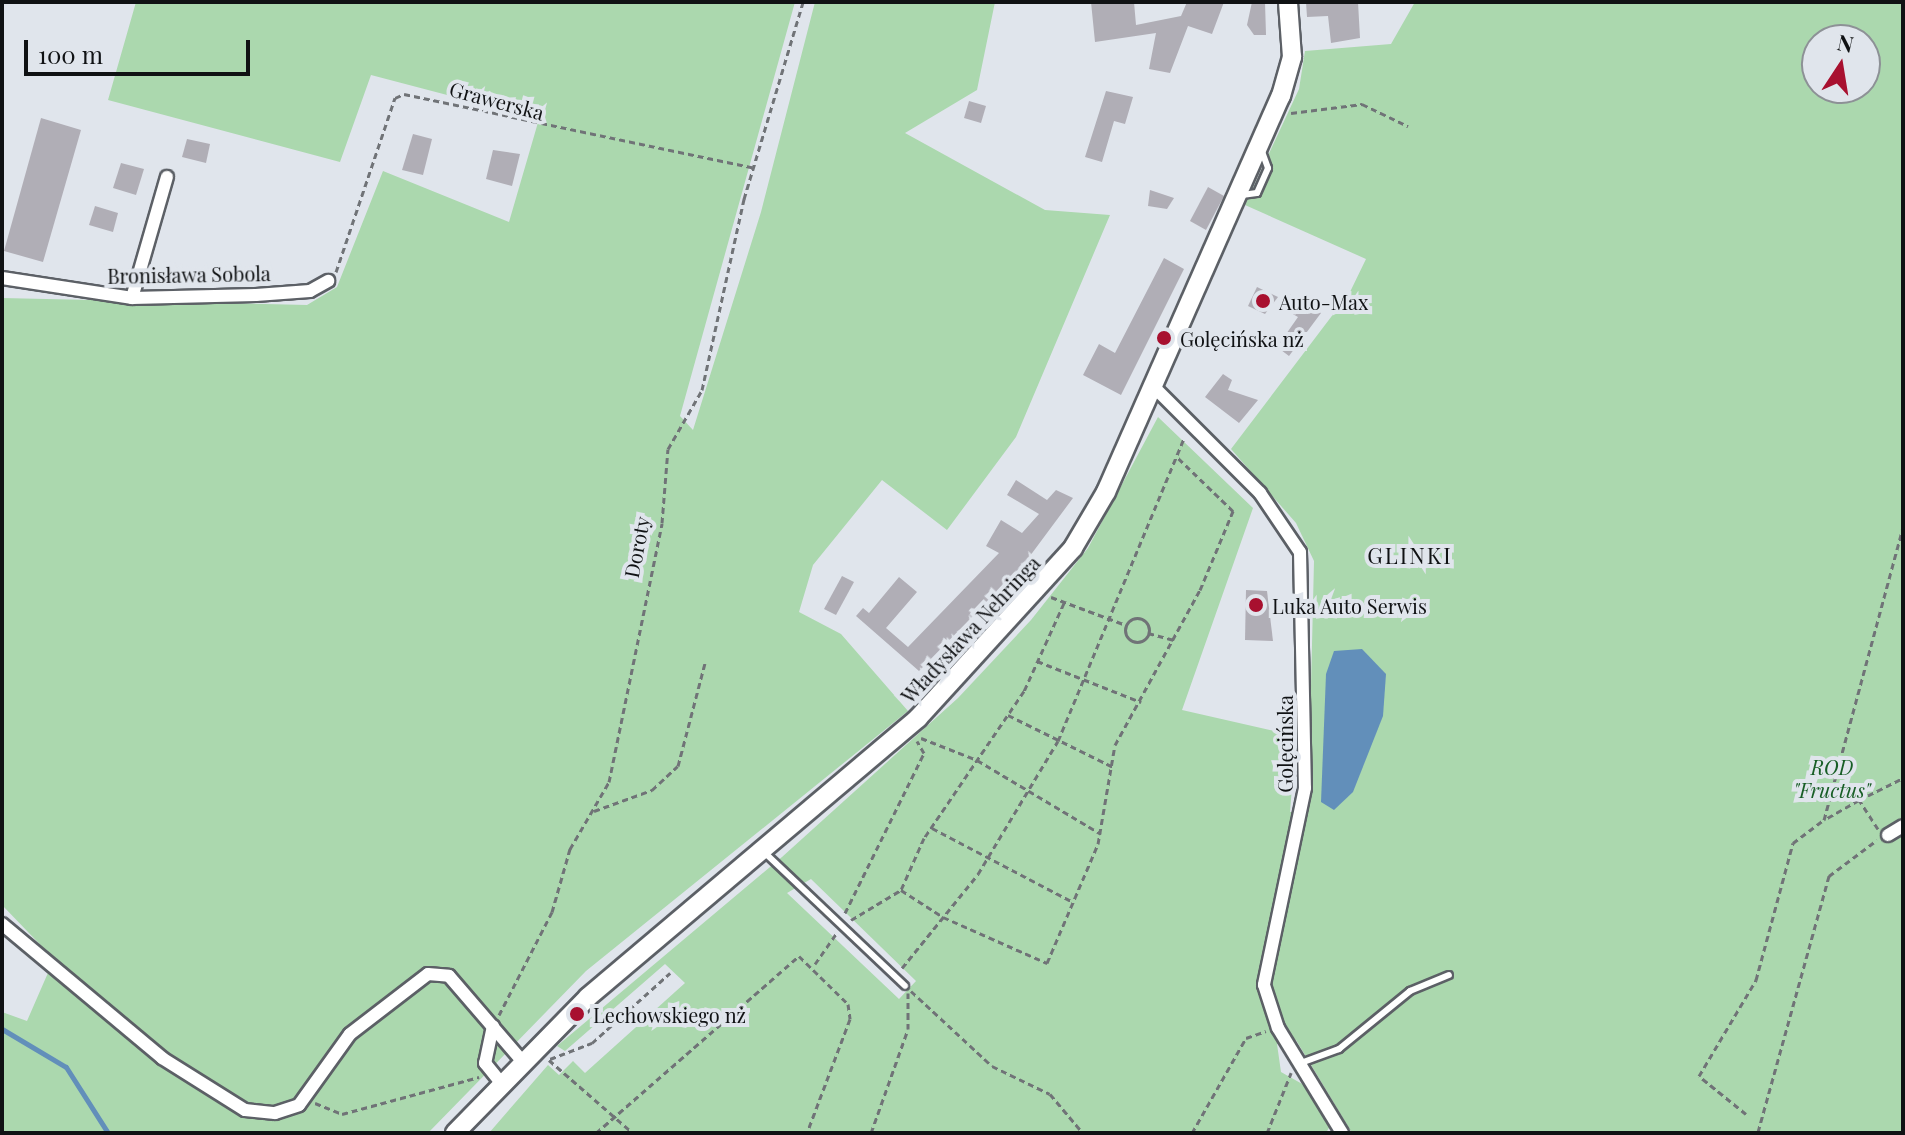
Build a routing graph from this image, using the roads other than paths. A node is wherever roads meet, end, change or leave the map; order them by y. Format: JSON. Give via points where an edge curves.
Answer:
{"nodes":[{"id":1,"x":1288,"y":2,"type":"edge"},
{"id":2,"x":167,"y":177,"type":"dead end"},
{"id":3,"x":2,"y":278,"type":"edge"},
{"id":4,"x":328,"y":281,"type":"road end"},
{"id":5,"x":132,"y":298,"type":"junction"},
{"id":6,"x":1154,"y":387,"type":"junction"},
{"id":7,"x":1903,"y":826,"type":"edge"},
{"id":8,"x":1888,"y":835,"type":"road end"},
{"id":9,"x":763,"y":850,"type":"junction"},
{"id":10,"x":2,"y":924,"type":"edge"},
{"id":11,"x":1449,"y":975,"type":"dead end"},
{"id":12,"x":905,"y":986,"type":"road end"},
{"id":13,"x":493,"y":1026,"type":"junction"},
{"id":14,"x":522,"y":1061,"type":"junction"},
{"id":15,"x":1298,"y":1064,"type":"junction"},
{"id":16,"x":496,"y":1079,"type":"junction"},
{"id":17,"x":455,"y":1133,"type":"edge"},
{"id":18,"x":1342,"y":1133,"type":"edge"}],
"edges":[{"from":1,"to":6,"type":"street","name":"Władysława Nehringa","via":[[1292,57],[1277,107]]},
{"from":2,"to":5,"type":"street"},
{"from":3,"to":5,"type":"street","name":"Bronisława Sobola"},
{"from":4,"to":5,"type":"street","name":"Bronisława Sobola","via":[[310,291]]},
{"from":6,"to":9,"type":"street","name":"Władysława Nehringa","via":[[1103,500],[1057,569],[918,718]]},
{"from":6,"to":15,"type":"street","name":"Golęcińska","via":[[1287,527],[1304,576],[1305,788],[1265,953],[1264,985],[1278,1028]]},
{"from":7,"to":8,"type":"street"},
{"from":9,"to":12,"type":"lane"},
{"from":9,"to":14,"type":"street","name":"Władysława Nehringa"},
{"from":10,"to":13,"type":"street","via":[[162,1058],[230,1103],[275,1113],[305,1097],[350,1034],[418,979],[449,976]]},
{"from":11,"to":15,"type":"lane","via":[[1410,991],[1339,1049]]},
{"from":13,"to":14,"type":"street"},
{"from":13,"to":16,"type":"street","via":[[486,1045]]},
{"from":14,"to":16,"type":"street","name":"Władysława Nehringa"},
{"from":15,"to":18,"type":"street","name":"Golęcińska"},
{"from":16,"to":17,"type":"street","name":"Władysława Nehringa"}]}
